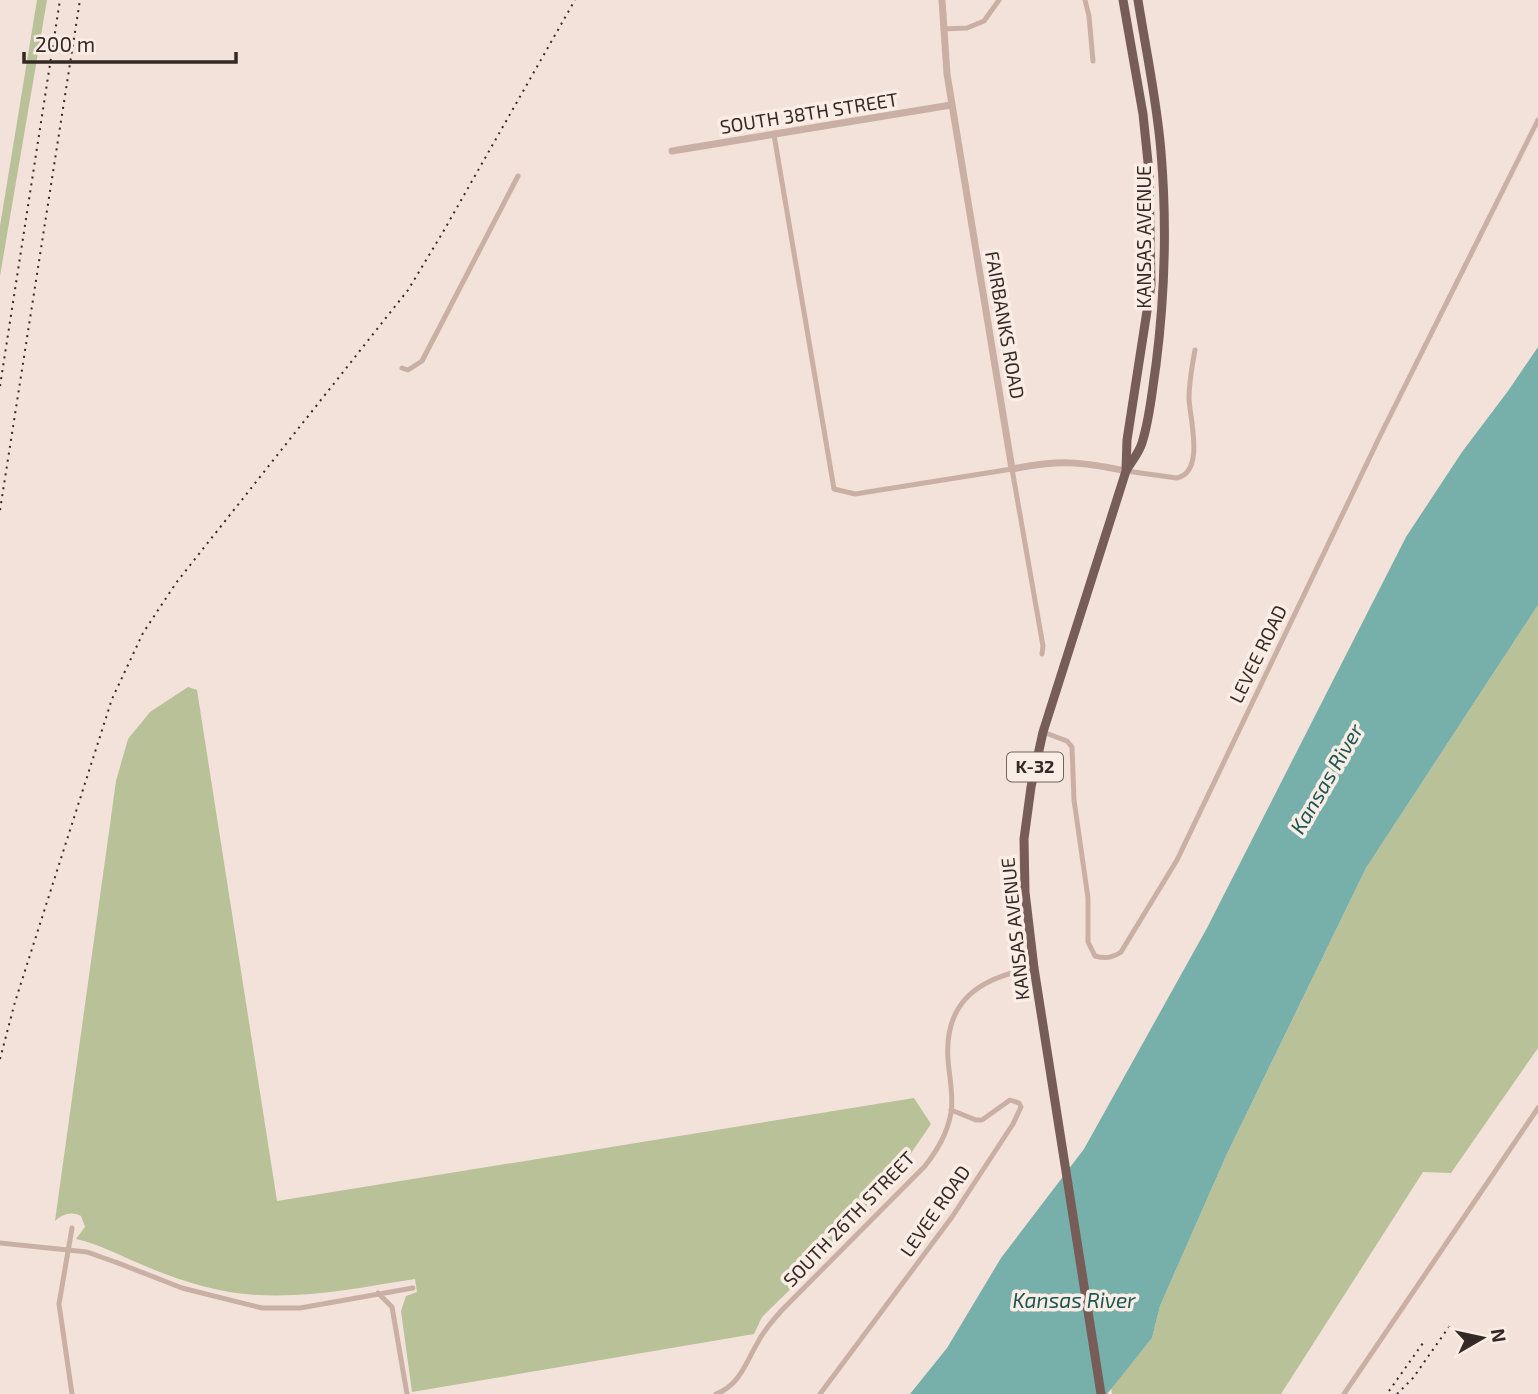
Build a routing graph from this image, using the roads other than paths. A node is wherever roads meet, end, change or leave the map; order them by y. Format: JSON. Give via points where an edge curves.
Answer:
{"nodes":[{"id":1,"x":942,"y":0,"type":"edge"},
{"id":2,"x":999,"y":0,"type":"edge"},
{"id":3,"x":1084,"y":0,"type":"edge"},
{"id":4,"x":1123,"y":0,"type":"edge"},
{"id":5,"x":1138,"y":0,"type":"edge"},
{"id":6,"x":943,"y":29,"type":"junction"},
{"id":7,"x":1093,"y":61,"type":"dead end"},
{"id":8,"x":951,"y":105,"type":"junction"},
{"id":9,"x":1538,"y":120,"type":"edge"},
{"id":10,"x":774,"y":135,"type":"junction"},
{"id":11,"x":672,"y":151,"type":"dead end"},
{"id":12,"x":518,"y":176,"type":"dead end"},
{"id":13,"x":1195,"y":350,"type":"dead end"},
{"id":14,"x":402,"y":368,"type":"dead end"},
{"id":15,"x":1012,"y":469,"type":"junction"},
{"id":16,"x":1126,"y":471,"type":"junction"},
{"id":17,"x":1042,"y":654,"type":"dead end"},
{"id":18,"x":1043,"y":732,"type":"junction"},
{"id":19,"x":1034,"y":968,"type":"junction"},
{"id":20,"x":1538,"y":1108,"type":"edge"},
{"id":21,"x":951,"y":1111,"type":"junction"},
{"id":22,"x":72,"y":1228,"type":"dead end"},
{"id":23,"x":0,"y":1242,"type":"edge"},
{"id":24,"x":413,"y":1288,"type":"dead end"},
{"id":25,"x":378,"y":1293,"type":"junction"},
{"id":26,"x":72,"y":1394,"type":"edge"},
{"id":27,"x":407,"y":1394,"type":"edge"},
{"id":28,"x":716,"y":1394,"type":"edge"},
{"id":29,"x":820,"y":1394,"type":"edge"},
{"id":30,"x":1101,"y":1394,"type":"edge"},
{"id":31,"x":1344,"y":1394,"type":"edge"}],
"edges":[{"from":1,"to":6,"type":"street","name":"FAIRBANKS ROAD"},
{"from":2,"to":6,"type":"street","via":[[984,21],[967,28]]},
{"from":3,"to":7,"type":"street","via":[[1090,16]]},
{"from":4,"to":16,"type":"main road","name":"KANSAS AVENUE","number":"K-32","via":[[1149,172],[1151,285]]},
{"from":5,"to":16,"type":"main road","name":"KANSAS AVENUE","number":"K-32","via":[[1161,151],[1164,261],[1152,397],[1142,446]]},
{"from":6,"to":8,"type":"street","name":"FAIRBANKS ROAD"},
{"from":8,"to":10,"type":"street","name":"SOUTH 38TH STREET"},
{"from":8,"to":15,"type":"street","name":"FAIRBANKS ROAD"},
{"from":9,"to":18,"type":"street","name":"LEVEE ROAD","via":[[1177,860],[1115,956],[1095,956],[1088,942],[1088,898],[1074,800],[1072,747]]},
{"from":10,"to":11,"type":"street","name":"SOUTH 38TH STREET"},
{"from":10,"to":15,"type":"street","via":[[834,489],[855,494]]},
{"from":12,"to":14,"type":"street","via":[[422,361],[408,370]]},
{"from":13,"to":16,"type":"street","via":[[1189,470],[1177,478]]},
{"from":15,"to":16,"type":"street","via":[[1068,461]]},
{"from":15,"to":17,"type":"street","name":"FAIRBANKS ROAD"},
{"from":16,"to":18,"type":"main road","name":"KANSAS AVENUE","number":"K-32"},
{"from":18,"to":19,"type":"main road","name":"KANSAS AVENUE","number":"K-32","via":[[1024,839]]},
{"from":19,"to":21,"type":"street","name":"SOUTH 26TH STREET","via":[[983,983],[960,1006],[949,1031]]},
{"from":19,"to":30,"type":"main road","name":"KANSAS AVENUE","number":"K-32"},
{"from":20,"to":31,"type":"street"},
{"from":21,"to":28,"type":"street","name":"SOUTH 26TH STREET","via":[[943,1140],[925,1166],[782,1310],[734,1383]]},
{"from":21,"to":29,"type":"street","name":"LEVEE ROAD","via":[[982,1120],[1010,1101],[1021,1107],[952,1217]]},
{"from":22,"to":26,"type":"street","via":[[59,1304]]},
{"from":23,"to":25,"type":"street","bridge":true,"via":[[87,1252],[182,1288],[262,1308],[300,1308]]},
{"from":24,"to":25,"type":"street"},
{"from":25,"to":27,"type":"street","via":[[392,1307]]}]}
